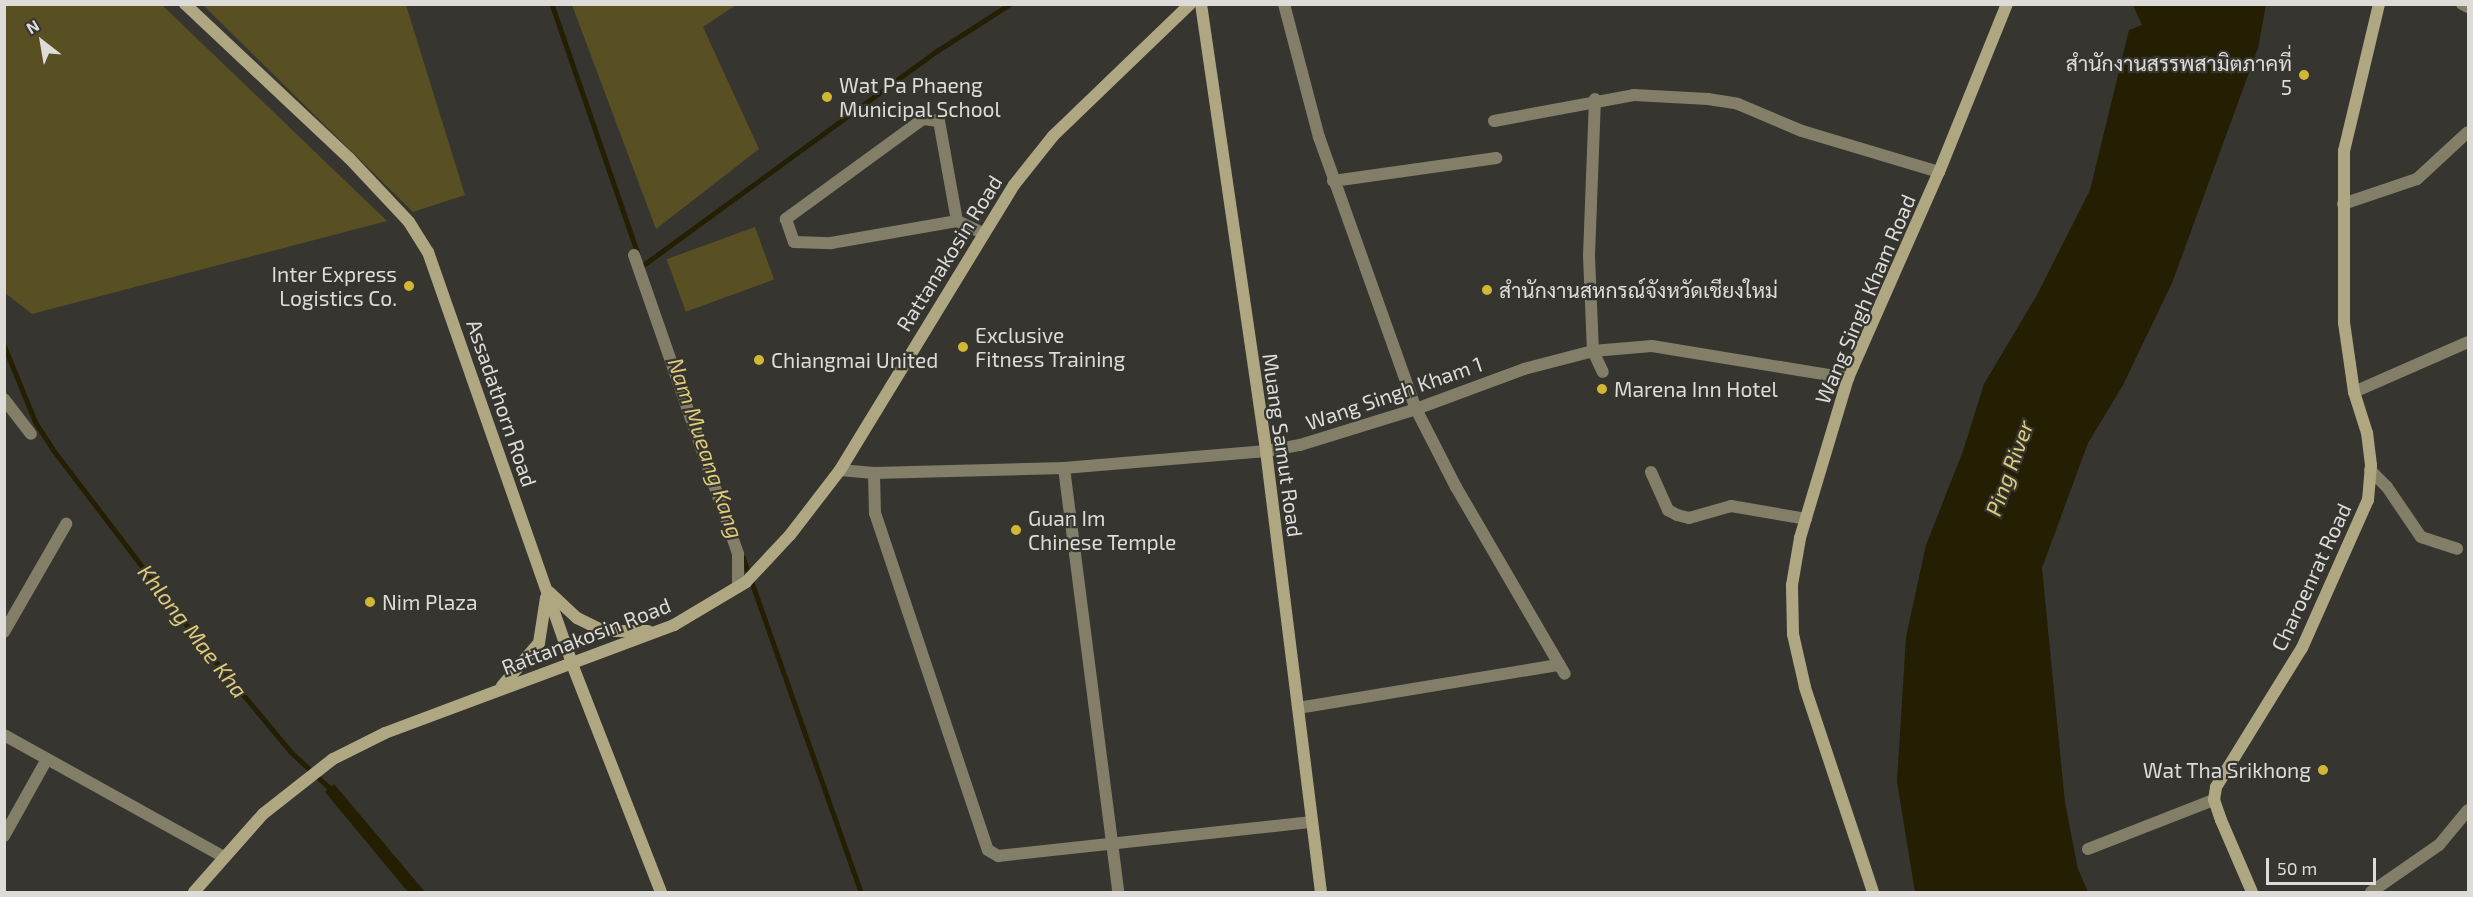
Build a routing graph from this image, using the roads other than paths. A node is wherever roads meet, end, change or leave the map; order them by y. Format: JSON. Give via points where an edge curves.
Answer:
{"nodes":[{"id":1,"x":185,"y":4,"type":"edge"},
{"id":2,"x":1190,"y":4,"type":"edge"},
{"id":3,"x":1202,"y":4,"type":"edge"},
{"id":4,"x":1284,"y":4,"type":"edge"},
{"id":5,"x":2007,"y":4,"type":"edge"},
{"id":6,"x":2379,"y":4,"type":"edge"},
{"id":7,"x":2462,"y":4,"type":"edge"},
{"id":8,"x":2469,"y":7,"type":"edge"},
{"id":9,"x":1595,"y":99,"type":"junction"},
{"id":10,"x":1494,"y":121,"type":"dead end"},
{"id":11,"x":2469,"y":132,"type":"edge"},
{"id":12,"x":1496,"y":158,"type":"dead end"},
{"id":13,"x":1939,"y":172,"type":"junction"},
{"id":14,"x":1333,"y":181,"type":"junction"},
{"id":15,"x":2343,"y":204,"type":"junction"},
{"id":16,"x":957,"y":221,"type":"junction"},
{"id":17,"x":983,"y":233,"type":"junction"},
{"id":18,"x":634,"y":255,"type":"dead end"},
{"id":19,"x":2469,"y":342,"type":"edge"},
{"id":20,"x":1593,"y":351,"type":"junction"},
{"id":21,"x":1603,"y":372,"type":"dead end"},
{"id":22,"x":1848,"y":378,"type":"junction"},
{"id":23,"x":2354,"y":392,"type":"junction"},
{"id":24,"x":4,"y":399,"type":"edge"},
{"id":25,"x":1416,"y":409,"type":"junction"},
{"id":26,"x":31,"y":434,"type":"dead end"},
{"id":27,"x":1266,"y":451,"type":"junction"},
{"id":28,"x":1064,"y":468,"type":"junction"},
{"id":29,"x":840,"y":470,"type":"junction"},
{"id":30,"x":2370,"y":471,"type":"junction"},
{"id":31,"x":1651,"y":472,"type":"dead end"},
{"id":32,"x":874,"y":473,"type":"junction"},
{"id":33,"x":1806,"y":519,"type":"junction"},
{"id":34,"x":66,"y":524,"type":"dead end"},
{"id":35,"x":2457,"y":549,"type":"dead end"},
{"id":36,"x":742,"y":585,"type":"junction"},
{"id":37,"x":546,"y":588,"type":"junction"},
{"id":38,"x":667,"y":628,"type":"junction"},
{"id":39,"x":4,"y":632,"type":"edge"},
{"id":40,"x":572,"y":664,"type":"junction"},
{"id":41,"x":494,"y":692,"type":"junction"},
{"id":42,"x":1298,"y":708,"type":"junction"},
{"id":43,"x":4,"y":735,"type":"edge"},
{"id":44,"x":47,"y":759,"type":"junction"},
{"id":45,"x":2214,"y":800,"type":"junction"},
{"id":46,"x":2469,"y":810,"type":"edge"},
{"id":47,"x":1312,"y":822,"type":"junction"},
{"id":48,"x":4,"y":836,"type":"edge"},
{"id":49,"x":1112,"y":843,"type":"junction"},
{"id":50,"x":2088,"y":849,"type":"dead end"},
{"id":51,"x":224,"y":857,"type":"junction"},
{"id":52,"x":194,"y":892,"type":"edge"},
{"id":53,"x":661,"y":892,"type":"edge"},
{"id":54,"x":1118,"y":892,"type":"edge"},
{"id":55,"x":1321,"y":892,"type":"edge"},
{"id":56,"x":1872,"y":892,"type":"edge"},
{"id":57,"x":2252,"y":892,"type":"edge"},
{"id":58,"x":2371,"y":892,"type":"edge"}],
"edges":[{"from":1,"to":37,"type":"street","name":"Assadathorn Road","via":[[349,158],[418,235],[435,271]]},
{"from":2,"to":17,"type":"street","name":"Rattanakosin Road","via":[[1053,136]]},
{"from":3,"to":27,"type":"street","name":"Muang Samut Road"},
{"from":4,"to":14,"type":"street"},
{"from":5,"to":13,"type":"street","name":"Wang Singh Kham Road"},
{"from":6,"to":15,"type":"street","name":"Charoenrat Road","via":[[2344,151]]},
{"from":7,"to":8,"type":"street"},
{"from":9,"to":10,"type":"street"},
{"from":9,"to":13,"type":"street","via":[[1634,95],[1738,104],[1802,131]]},
{"from":9,"to":20,"type":"street","via":[[1589,256]]},
{"from":11,"to":15,"type":"street","via":[[2407,185]]},
{"from":12,"to":14,"type":"street"},
{"from":13,"to":22,"type":"street","name":"Wang Singh Kham Road"},
{"from":14,"to":25,"type":"street"},
{"from":15,"to":23,"type":"street","name":"Charoenrat Road","via":[[2344,323]]},
{"from":16,"to":16,"type":"street","via":[[831,243],[794,242],[786,219],[923,119],[939,121]]},
{"from":16,"to":17,"type":"street"},
{"from":17,"to":29,"type":"street","name":"Rattanakosin Road"},
{"from":18,"to":36,"type":"street","via":[[738,554]]},
{"from":19,"to":23,"type":"street"},
{"from":20,"to":21,"type":"street"},
{"from":20,"to":22,"type":"street","name":"Wang Singh Kham 1","via":[[1652,346]]},
{"from":20,"to":25,"type":"street","name":"Wang Singh Kham 1","via":[[1524,369]]},
{"from":22,"to":33,"type":"street","name":"Wang Singh Kham Road"},
{"from":23,"to":30,"type":"street","name":"Charoenrat Road","via":[[2367,433]]},
{"from":24,"to":26,"type":"street"},
{"from":25,"to":27,"type":"street","name":"Wang Singh Kham 1","via":[[1300,445]]},
{"from":25,"to":42,"type":"street","via":[[1456,487],[1562,669]]},
{"from":27,"to":28,"type":"street","name":"Wang Singh Kham 1"},
{"from":27,"to":42,"type":"street","name":"Muang Samut Road"},
{"from":28,"to":32,"type":"street","name":"Wang Singh Kham 1"},
{"from":28,"to":49,"type":"street"},
{"from":29,"to":32,"type":"street","name":"Wang Singh Kham 1"},
{"from":29,"to":36,"type":"street","name":"Rattanakosin Road","via":[[786,539]]},
{"from":30,"to":35,"type":"street","via":[[2387,487],[2421,537]]},
{"from":30,"to":45,"type":"street","name":"Charoenrat Road","via":[[2363,516],[2326,600],[2285,677],[2222,773]]},
{"from":31,"to":33,"type":"street","via":[[1668,510],[1677,515],[1689,518],[1731,506]]},
{"from":32,"to":49,"type":"street","via":[[875,513],[988,850],[998,856]]},
{"from":33,"to":56,"type":"street","name":"Wang Singh Kham Road","via":[[1792,585],[1793,633],[1819,735]]},
{"from":34,"to":39,"type":"street"},
{"from":36,"to":38,"type":"street","name":"Rattanakosin Road"},
{"from":37,"to":38,"type":"street","via":[[577,618],[604,631]]},
{"from":37,"to":40,"type":"street","name":"Assadathorn Road"},
{"from":37,"to":41,"type":"street","via":[[539,643],[514,676]]},
{"from":38,"to":40,"type":"street","name":"Rattanakosin Road"},
{"from":40,"to":41,"type":"street","name":"Rattanakosin Road"},
{"from":40,"to":53,"type":"street","name":"Assadathorn Road"},
{"from":41,"to":51,"type":"street","name":"Rattanakosin Road","via":[[385,733],[324,765],[262,814]]},
{"from":42,"to":47,"type":"street","name":"Muang Samut Road"},
{"from":43,"to":44,"type":"street"},
{"from":44,"to":48,"type":"street"},
{"from":44,"to":51,"type":"street"},
{"from":45,"to":50,"type":"street"},
{"from":45,"to":57,"type":"street"},
{"from":46,"to":58,"type":"street","via":[[2439,845]]},
{"from":47,"to":49,"type":"street"},
{"from":47,"to":55,"type":"street","name":"Muang Samut Road"},
{"from":49,"to":54,"type":"street"},
{"from":51,"to":52,"type":"street"}]}
